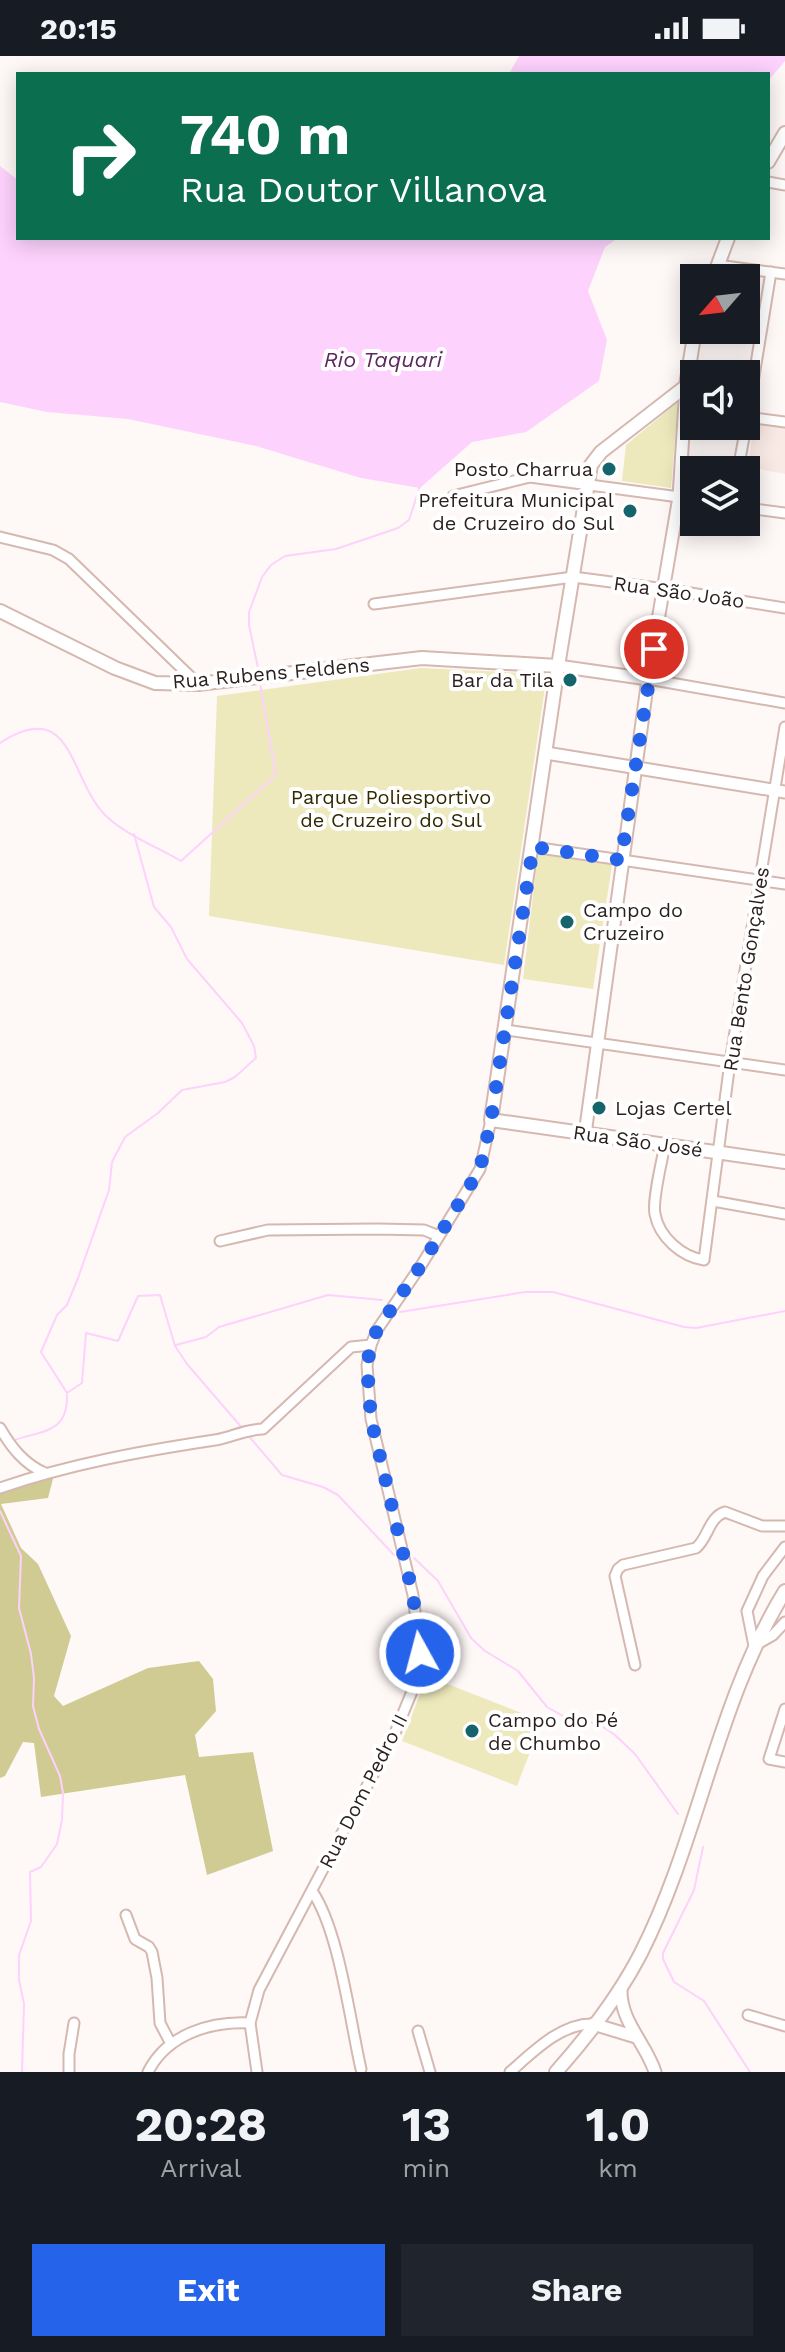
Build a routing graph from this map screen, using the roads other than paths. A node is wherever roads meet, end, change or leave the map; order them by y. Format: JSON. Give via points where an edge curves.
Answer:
{"nodes":[{"id":1,"x":785,"y":133,"type":"edge"},
{"id":2,"x":770,"y":159,"type":"edge"},
{"id":3,"x":727,"y":240,"type":"edge"},
{"id":4,"x":717,"y":264,"type":"edge"},
{"id":5,"x":760,"y":271,"type":"edge"},
{"id":6,"x":771,"y":272,"type":"junction"},
{"id":7,"x":785,"y":274,"type":"edge"},
{"id":8,"x":756,"y":360,"type":"edge"},
{"id":9,"x":680,"y":391,"type":"edge"},
{"id":10,"x":760,"y":422,"type":"edge"},
{"id":11,"x":785,"y":422,"type":"edge"},
{"id":12,"x":683,"y":440,"type":"edge"},
{"id":13,"x":587,"y":486,"type":"junction"},
{"id":14,"x":453,"y":496,"type":"dead end"},
{"id":15,"x":679,"y":497,"type":"junction"},
{"id":16,"x":760,"y":510,"type":"edge"},
{"id":17,"x":785,"y":513,"type":"edge"},
{"id":18,"x":0,"y":537,"type":"edge"},
{"id":19,"x":573,"y":577,"type":"junction"},
{"id":20,"x":665,"y":589,"type":"junction"},
{"id":21,"x":374,"y":604,"type":"dead end"},
{"id":22,"x":785,"y":608,"type":"edge"},
{"id":23,"x":0,"y":611,"type":"edge"},
{"id":24,"x":558,"y":666,"type":"junction"},
{"id":25,"x":648,"y":679,"type":"junction"},
{"id":26,"x":198,"y":684,"type":"junction"},
{"id":27,"x":785,"y":703,"type":"edge"},
{"id":28,"x":785,"y":727,"type":"edge"},
{"id":29,"x":546,"y":753,"type":"junction"},
{"id":30,"x":635,"y":769,"type":"junction"},
{"id":31,"x":780,"y":791,"type":"edge"},
{"id":32,"x":533,"y":847,"type":"junction"},
{"id":33,"x":621,"y":860,"type":"junction"},
{"id":34,"x":761,"y":881,"type":"junction"},
{"id":35,"x":785,"y":884,"type":"edge"},
{"id":36,"x":506,"y":1030,"type":"junction"},
{"id":37,"x":599,"y":1044,"type":"junction"},
{"id":38,"x":730,"y":1062,"type":"junction"},
{"id":39,"x":785,"y":1070,"type":"edge"},
{"id":40,"x":491,"y":1120,"type":"junction"},
{"id":41,"x":585,"y":1134,"type":"junction"},
{"id":42,"x":665,"y":1145,"type":"junction"},
{"id":43,"x":719,"y":1152,"type":"junction"},
{"id":44,"x":785,"y":1162,"type":"edge"},
{"id":45,"x":713,"y":1201,"type":"junction"},
{"id":46,"x":785,"y":1214,"type":"edge"},
{"id":47,"x":439,"y":1236,"type":"junction"},
{"id":48,"x":220,"y":1241,"type":"dead end"},
{"id":49,"x":371,"y":1345,"type":"junction"},
{"id":50,"x":0,"y":1428,"type":"edge"},
{"id":51,"x":48,"y":1474,"type":"junction"},
{"id":52,"x":0,"y":1488,"type":"edge"},
{"id":53,"x":785,"y":1526,"type":"edge"},
{"id":54,"x":785,"y":1547,"type":"edge"},
{"id":55,"x":785,"y":1591,"type":"edge"},
{"id":56,"x":785,"y":1622,"type":"edge"},
{"id":57,"x":754,"y":1646,"type":"junction"},
{"id":58,"x":635,"y":1665,"type":"dead end"},
{"id":59,"x":785,"y":1709,"type":"edge"},
{"id":60,"x":785,"y":1762,"type":"edge"},
{"id":61,"x":312,"y":1891,"type":"junction"},
{"id":62,"x":126,"y":1915,"type":"dead end"},
{"id":63,"x":621,"y":1989,"type":"junction"},
{"id":64,"x":748,"y":2015,"type":"dead end"},
{"id":65,"x":74,"y":2023,"type":"dead end"},
{"id":66,"x":250,"y":2023,"type":"junction"},
{"id":67,"x":593,"y":2024,"type":"junction"},
{"id":68,"x":785,"y":2026,"type":"edge"},
{"id":69,"x":418,"y":2031,"type":"dead end"},
{"id":70,"x":637,"y":2038,"type":"junction"},
{"id":71,"x":171,"y":2044,"type":"junction"},
{"id":72,"x":361,"y":2069,"type":"dead end"},
{"id":73,"x":69,"y":2072,"type":"edge"},
{"id":74,"x":148,"y":2072,"type":"edge"},
{"id":75,"x":257,"y":2072,"type":"edge"},
{"id":76,"x":430,"y":2072,"type":"edge"},
{"id":77,"x":510,"y":2072,"type":"edge"},
{"id":78,"x":556,"y":2072,"type":"edge"},
{"id":79,"x":655,"y":2072,"type":"edge"}],
"edges":[{"from":1,"to":2,"type":"main road"},
{"from":3,"to":4,"type":"main road"},
{"from":5,"to":6,"type":"street"},
{"from":6,"to":7,"type":"street"},
{"from":6,"to":8,"type":"street"},
{"from":9,"to":13,"type":"main road","name":"Rua Dom Pedro II","via":[[595,458]]},
{"from":10,"to":11,"type":"street"},
{"from":12,"to":15,"type":"street"},
{"from":13,"to":14,"type":"street","via":[[530,477]]},
{"from":13,"to":15,"type":"street"},
{"from":13,"to":19,"type":"main road","name":"Rua Dom Pedro II"},
{"from":15,"to":20,"type":"street"},
{"from":16,"to":17,"type":"street"},
{"from":18,"to":26,"type":"street","via":[[69,559]]},
{"from":19,"to":20,"type":"street","name":"Rua São João"},
{"from":19,"to":21,"type":"street","name":"Rua São João"},
{"from":19,"to":24,"type":"main road","name":"Rua Dom Pedro II"},
{"from":20,"to":22,"type":"street","name":"Rua São João"},
{"from":20,"to":25,"type":"street"},
{"from":23,"to":26,"type":"main road","name":"Rua Rubens Feldens","via":[[155,683]]},
{"from":24,"to":25,"type":"street"},
{"from":24,"to":26,"type":"main road","name":"Rua Rubens Feldens","via":[[433,658]]},
{"from":24,"to":29,"type":"main road","name":"Rua Dom Pedro II"},
{"from":25,"to":27,"type":"street"},
{"from":25,"to":30,"type":"street"},
{"from":28,"to":31,"type":"street","name":"Rua Bento Gonçalves"},
{"from":29,"to":30,"type":"street"},
{"from":29,"to":32,"type":"main road","name":"Rua Dom Pedro II"},
{"from":30,"to":31,"type":"street"},
{"from":30,"to":33,"type":"street"},
{"from":31,"to":34,"type":"street","name":"Rua Bento Gonçalves"},
{"from":32,"to":33,"type":"street"},
{"from":32,"to":36,"type":"main road","name":"Rua Dom Pedro II"},
{"from":33,"to":34,"type":"street"},
{"from":33,"to":37,"type":"street"},
{"from":34,"to":35,"type":"street"},
{"from":34,"to":38,"type":"street","name":"Rua Bento Gonçalves"},
{"from":36,"to":37,"type":"street"},
{"from":36,"to":40,"type":"main road","name":"Rua Dom Pedro II"},
{"from":37,"to":38,"type":"street"},
{"from":37,"to":41,"type":"street"},
{"from":38,"to":39,"type":"street"},
{"from":38,"to":43,"type":"street","name":"Rua Bento Gonçalves"},
{"from":40,"to":41,"type":"main road","name":"Rua São José"},
{"from":40,"to":47,"type":"street","name":"Rua Dom Pedro II","via":[[480,1169]]},
{"from":41,"to":42,"type":"main road","name":"Rua São José"},
{"from":42,"to":43,"type":"main road","name":"Rua São José"},
{"from":42,"to":45,"type":"street","name":"Rua Bento Gonçalves","via":[[655,1213],[662,1230],[690,1258],[704,1260]]},
{"from":43,"to":44,"type":"main road","name":"Rua São José"},
{"from":43,"to":45,"type":"street","name":"Rua Bento Gonçalves"},
{"from":45,"to":46,"type":"street"},
{"from":47,"to":48,"type":"street","via":[[424,1230],[268,1230]]},
{"from":47,"to":49,"type":"street","name":"Rua Dom Pedro II"},
{"from":49,"to":51,"type":"street","via":[[351,1347],[263,1429]]},
{"from":49,"to":61,"type":"street","name":"Rua Dom Pedro II","via":[[371,1419],[413,1595],[420,1653],[413,1689],[395,1733]]},
{"from":50,"to":51,"type":"street","via":[[32,1467]]},
{"from":51,"to":52,"type":"street"},
{"from":53,"to":58,"type":"street","via":[[762,1526],[725,1512],[714,1518],[696,1548],[618,1569],[615,1576]]},
{"from":54,"to":57,"type":"street","via":[[763,1576],[747,1611]]},
{"from":55,"to":57,"type":"main road"},
{"from":56,"to":57,"type":"street"},
{"from":57,"to":63,"type":"main road","via":[[667,1892]]},
{"from":59,"to":60,"type":"street","via":[[769,1759]]},
{"from":61,"to":66,"type":"street","name":"Rua Dom Pedro II","via":[[259,1990]]},
{"from":61,"to":72,"type":"street","via":[[332,1938]]},
{"from":62,"to":71,"type":"street","via":[[135,1939],[152,1952],[160,2023]]},
{"from":63,"to":67,"type":"main road"},
{"from":63,"to":70,"type":"street","via":[[625,2016]]},
{"from":64,"to":68,"type":"street"},
{"from":65,"to":73,"type":"street"},
{"from":66,"to":71,"type":"street","via":[[218,2024]]},
{"from":66,"to":75,"type":"street","name":"Rua Dom Pedro II"},
{"from":67,"to":70,"type":"street"},
{"from":67,"to":77,"type":"street","via":[[562,2033]]},
{"from":67,"to":78,"type":"main road"},
{"from":69,"to":76,"type":"street"},
{"from":70,"to":79,"type":"street"},
{"from":71,"to":74,"type":"street"}]}
